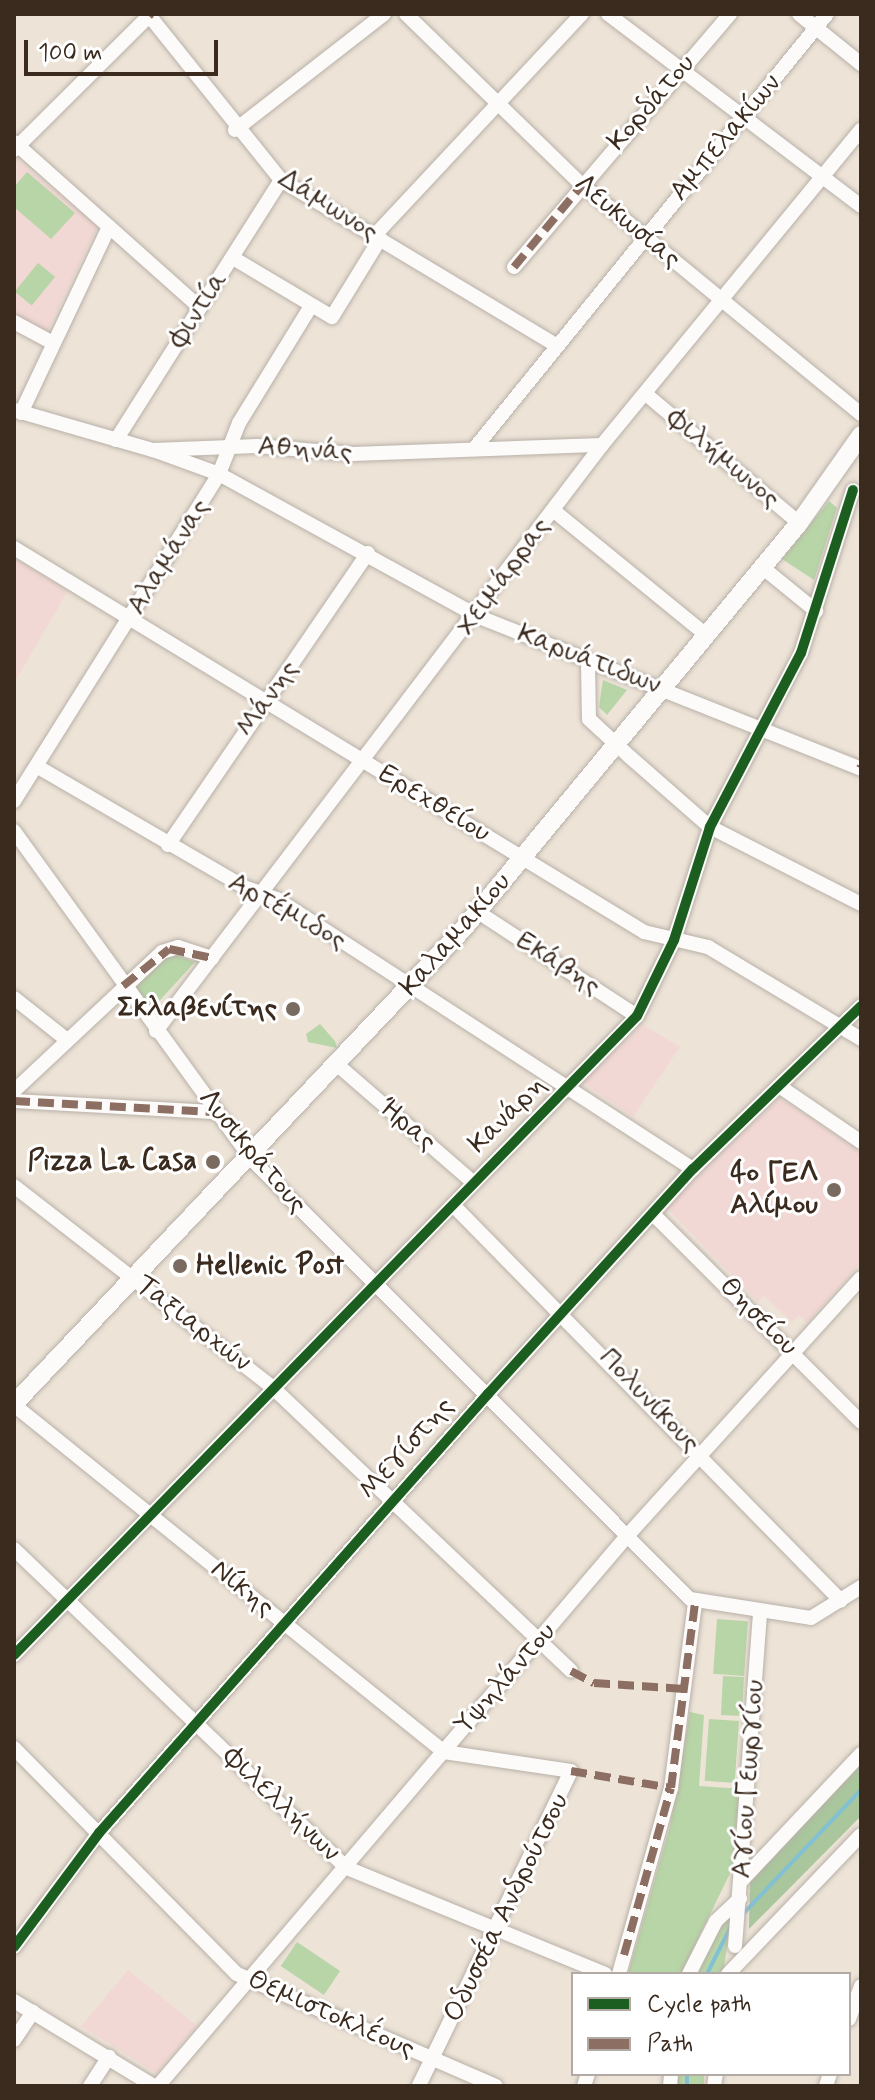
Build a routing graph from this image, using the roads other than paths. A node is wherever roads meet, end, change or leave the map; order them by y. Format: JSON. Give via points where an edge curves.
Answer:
{"nodes":[{"id":1,"x":384,"y":14,"type":"edge"},
{"id":2,"x":406,"y":14,"type":"edge"},
{"id":3,"x":582,"y":14,"type":"edge"},
{"id":4,"x":608,"y":14,"type":"edge"},
{"id":5,"x":730,"y":14,"type":"edge"},
{"id":6,"x":799,"y":14,"type":"edge"},
{"id":7,"x":827,"y":14,"type":"edge"},
{"id":8,"x":149,"y":15,"type":"edge"},
{"id":9,"x":816,"y":28,"type":"junction"},
{"id":10,"x":861,"y":64,"type":"edge"},
{"id":11,"x":680,"y":70,"type":"junction"},
{"id":12,"x":497,"y":105,"type":"junction"},
{"id":13,"x":742,"y":119,"type":"junction"},
{"id":14,"x":235,"y":130,"type":"junction"},
{"id":15,"x":861,"y":130,"type":"edge"},
{"id":16,"x":15,"y":146,"type":"edge"},
{"id":17,"x":822,"y":179,"type":"junction"},
{"id":18,"x":281,"y":180,"type":"junction"},
{"id":19,"x":582,"y":185,"type":"junction"},
{"id":20,"x":861,"y":206,"type":"edge"},
{"id":21,"x":109,"y":227,"type":"junction"},
{"id":22,"x":644,"y":236,"type":"junction"},
{"id":23,"x":378,"y":237,"type":"junction"},
{"id":24,"x":233,"y":258,"type":"junction"},
{"id":25,"x":514,"y":267,"type":"dead end"},
{"id":26,"x":723,"y":303,"type":"junction"},
{"id":27,"x":311,"y":306,"type":"junction"},
{"id":28,"x":200,"y":308,"type":"junction"},
{"id":29,"x":14,"y":322,"type":"edge"},
{"id":30,"x":53,"y":343,"type":"junction"},
{"id":31,"x":556,"y":345,"type":"junction"},
{"id":32,"x":647,"y":395,"type":"junction"},
{"id":33,"x":18,"y":412,"type":"edge"},
{"id":34,"x":861,"y":414,"type":"edge"},
{"id":35,"x":861,"y":435,"type":"edge"},
{"id":36,"x":116,"y":440,"type":"junction"},
{"id":37,"x":229,"y":445,"type":"junction"},
{"id":38,"x":602,"y":445,"type":"junction"},
{"id":39,"x":474,"y":449,"type":"junction"},
{"id":40,"x":153,"y":450,"type":"junction"},
{"id":41,"x":219,"y":474,"type":"junction"},
{"id":42,"x":833,"y":477,"type":"junction"},
{"id":43,"x":857,"y":493,"type":"edge"},
{"id":44,"x":553,"y":510,"type":"junction"},
{"id":45,"x":799,"y":523,"type":"junction"},
{"id":46,"x":14,"y":548,"type":"edge"},
{"id":47,"x":368,"y":553,"type":"junction"},
{"id":48,"x":762,"y":567,"type":"junction"},
{"id":49,"x":816,"y":611,"type":"junction"},
{"id":50,"x":477,"y":616,"type":"junction"},
{"id":51,"x":131,"y":618,"type":"junction"},
{"id":52,"x":706,"y":635,"type":"junction"},
{"id":53,"x":588,"y":663,"type":"junction"},
{"id":54,"x":660,"y":688,"type":"junction"},
{"id":55,"x":265,"y":702,"type":"junction"},
{"id":56,"x":765,"y":728,"type":"junction"},
{"id":57,"x":614,"y":742,"type":"junction"},
{"id":58,"x":362,"y":761,"type":"junction"},
{"id":59,"x":38,"y":767,"type":"junction"},
{"id":60,"x":861,"y":768,"type":"edge"},
{"id":61,"x":14,"y":801,"type":"edge"},
{"id":62,"x":710,"y":827,"type":"junction"},
{"id":63,"x":14,"y":831,"type":"edge"},
{"id":64,"x":168,"y":845,"type":"junction"},
{"id":65,"x":522,"y":857,"type":"junction"},
{"id":66,"x":261,"y":894,"type":"junction"},
{"id":67,"x":861,"y":904,"type":"edge"},
{"id":68,"x":478,"y":912,"type":"junction"},
{"id":69,"x":674,"y":940,"type":"junction"},
{"id":70,"x":212,"y":958,"type":"junction"},
{"id":71,"x":123,"y":986,"type":"junction"},
{"id":72,"x":412,"y":986,"type":"junction"},
{"id":73,"x":14,"y":998,"type":"edge"},
{"id":74,"x":861,"y":1006,"type":"edge"},
{"id":75,"x":637,"y":1016,"type":"junction"},
{"id":76,"x":839,"y":1027,"type":"junction"},
{"id":77,"x":156,"y":1031,"type":"junction"},
{"id":78,"x":66,"y":1039,"type":"junction"},
{"id":79,"x":861,"y":1039,"type":"edge"},
{"id":80,"x":340,"y":1067,"type":"junction"},
{"id":81,"x":779,"y":1086,"type":"junction"},
{"id":82,"x":567,"y":1090,"type":"junction"},
{"id":83,"x":14,"y":1091,"type":"edge"},
{"id":84,"x":14,"y":1101,"type":"edge"},
{"id":85,"x":213,"y":1112,"type":"junction"},
{"id":86,"x":861,"y":1142,"type":"edge"},
{"id":87,"x":251,"y":1159,"type":"junction"},
{"id":88,"x":693,"y":1169,"type":"junction"},
{"id":89,"x":474,"y":1183,"type":"junction"},
{"id":90,"x":14,"y":1186,"type":"edge"},
{"id":91,"x":453,"y":1205,"type":"junction"},
{"id":92,"x":653,"y":1214,"type":"junction"},
{"id":93,"x":861,"y":1278,"type":"edge"},
{"id":94,"x":135,"y":1279,"type":"junction"},
{"id":95,"x":374,"y":1283,"type":"junction"},
{"id":96,"x":564,"y":1311,"type":"junction"},
{"id":97,"x":795,"y":1353,"type":"junction"},
{"id":98,"x":272,"y":1387,"type":"junction"},
{"id":99,"x":488,"y":1394,"type":"junction"},
{"id":100,"x":14,"y":1404,"type":"edge"},
{"id":101,"x":861,"y":1422,"type":"edge"},
{"id":102,"x":703,"y":1456,"type":"junction"},
{"id":103,"x":393,"y":1501,"type":"junction"},
{"id":104,"x":148,"y":1514,"type":"junction"},
{"id":105,"x":627,"y":1536,"type":"junction"},
{"id":106,"x":14,"y":1549,"type":"edge"},
{"id":107,"x":861,"y":1587,"type":"edge"},
{"id":108,"x":67,"y":1601,"type":"junction"},
{"id":109,"x":841,"y":1601,"type":"junction"},
{"id":110,"x":695,"y":1602,"type":"junction"},
{"id":111,"x":760,"y":1612,"type":"junction"},
{"id":112,"x":285,"y":1624,"type":"junction"},
{"id":113,"x":539,"y":1642,"type":"junction"},
{"id":114,"x":14,"y":1655,"type":"edge"},
{"id":115,"x":571,"y":1671,"type":"dead end"},
{"id":116,"x":197,"y":1724,"type":"junction"},
{"id":117,"x":14,"y":1748,"type":"edge"},
{"id":118,"x":444,"y":1752,"type":"junction"},
{"id":119,"x":861,"y":1754,"type":"edge"},
{"id":120,"x":99,"y":1833,"type":"junction"},
{"id":121,"x":861,"y":1835,"type":"edge"},
{"id":122,"x":347,"y":1868,"type":"junction"},
{"id":123,"x":743,"y":1879,"type":"junction"},
{"id":124,"x":740,"y":1904,"type":"junction"},
{"id":125,"x":497,"y":1932,"type":"junction"},
{"id":126,"x":735,"y":1942,"type":"dead end"},
{"id":127,"x":14,"y":1947,"type":"edge"},
{"id":128,"x":600,"y":1972,"type":"edge"},
{"id":129,"x":620,"y":1972,"type":"edge"},
{"id":130,"x":690,"y":1972,"type":"edge"},
{"id":131,"x":730,"y":1972,"type":"edge"},
{"id":132,"x":248,"y":1980,"type":"junction"},
{"id":133,"x":861,"y":1986,"type":"edge"},
{"id":134,"x":14,"y":2001,"type":"edge"},
{"id":135,"x":33,"y":2012,"type":"junction"},
{"id":136,"x":851,"y":2014,"type":"edge"},
{"id":137,"x":14,"y":2040,"type":"edge"},
{"id":138,"x":109,"y":2057,"type":"junction"},
{"id":139,"x":433,"y":2059,"type":"junction"},
{"id":140,"x":90,"y":2086,"type":"edge"},
{"id":141,"x":156,"y":2086,"type":"edge"},
{"id":142,"x":419,"y":2086,"type":"edge"},
{"id":143,"x":496,"y":2086,"type":"edge"}],
"edges":[{"from":1,"to":14,"type":"street"},
{"from":2,"to":12,"type":"street","name":"Λευκωσίας"},
{"from":3,"to":12,"type":"street"},
{"from":4,"to":11,"type":"street"},
{"from":5,"to":11,"type":"street","name":"Κορδάτου"},
{"from":6,"to":9,"type":"street"},
{"from":7,"to":9,"type":"street","name":"Αμπελακίων"},
{"from":8,"to":14,"type":"street","name":"Δάμωνος"},
{"from":8,"to":16,"type":"street"},
{"from":9,"to":10,"type":"street"},
{"from":9,"to":13,"type":"street","name":"Αμπελακίων"},
{"from":11,"to":13,"type":"street"},
{"from":11,"to":19,"type":"street","name":"Κορδάτου"},
{"from":12,"to":19,"type":"street","name":"Λευκωσίας"},
{"from":12,"to":23,"type":"street"},
{"from":13,"to":17,"type":"street"},
{"from":13,"to":22,"type":"street","name":"Αμπελακίων"},
{"from":14,"to":18,"type":"street","name":"Δάμωνος"},
{"from":15,"to":17,"type":"street","name":"Χειμάρρας"},
{"from":16,"to":21,"type":"street"},
{"from":17,"to":20,"type":"street"},
{"from":17,"to":26,"type":"street","name":"Χειμάρρας"},
{"from":18,"to":23,"type":"street","name":"Δάμωνος"},
{"from":18,"to":24,"type":"street","name":"Φιντία"},
{"from":19,"to":22,"type":"street","name":"Λευκωσίας"},
{"from":19,"to":25,"type":"street","name":"Κορδάτου"},
{"from":21,"to":28,"type":"street"},
{"from":21,"to":30,"type":"street"},
{"from":22,"to":26,"type":"street","name":"Λευκωσίας"},
{"from":22,"to":31,"type":"street","name":"Αμπελακίων"},
{"from":23,"to":27,"type":"street","via":[[332,317]]},
{"from":23,"to":31,"type":"street","name":"Δάμωνος"},
{"from":24,"to":27,"type":"street"},
{"from":24,"to":28,"type":"street","name":"Φιντία"},
{"from":26,"to":32,"type":"street","name":"Χειμάρρας"},
{"from":26,"to":34,"type":"street","name":"Λευκωσίας"},
{"from":27,"to":37,"type":"street","name":"Αλαμάνας"},
{"from":28,"to":36,"type":"street","name":"Φιντία"},
{"from":29,"to":30,"type":"street"},
{"from":30,"to":33,"type":"street"},
{"from":31,"to":39,"type":"street","name":"Αμπελακίων"},
{"from":32,"to":38,"type":"street","name":"Χειμάρρας"},
{"from":32,"to":45,"type":"street","name":"Φιλήμωνος"},
{"from":33,"to":36,"type":"street","name":"Αθηνάς"},
{"from":35,"to":42,"type":"main road","name":"Καλαμακίου"},
{"from":36,"to":40,"type":"street","name":"Αθηνάς"},
{"from":37,"to":39,"type":"street","name":"Αθηνάς","via":[[353,454]]},
{"from":37,"to":40,"type":"street","name":"Αθηνάς"},
{"from":37,"to":41,"type":"street","name":"Αλαμάνας"},
{"from":38,"to":39,"type":"street","name":"Αθηνάς"},
{"from":38,"to":44,"type":"street","name":"Χειμάρρας"},
{"from":40,"to":41,"type":"street","name":"Καρυάτιδων"},
{"from":41,"to":47,"type":"street","name":"Καρυάτιδων"},
{"from":41,"to":51,"type":"street","name":"Αλαμάνας"},
{"from":42,"to":43,"type":"street"},
{"from":42,"to":45,"type":"main road","name":"Καλαμακίου"},
{"from":43,"to":49,"type":"street","name":"Κανάρη"},
{"from":44,"to":50,"type":"street","name":"Χειμάρρας"},
{"from":44,"to":52,"type":"street"},
{"from":45,"to":48,"type":"main road","name":"Καλαμακίου"},
{"from":46,"to":51,"type":"street","name":"Ερεχθείου"},
{"from":47,"to":50,"type":"street","name":"Καρυάτιδων"},
{"from":47,"to":55,"type":"street","name":"Μάνης"},
{"from":48,"to":49,"type":"street"},
{"from":48,"to":52,"type":"main road","name":"Καλαμακίου"},
{"from":49,"to":56,"type":"street","name":"Κανάρη"},
{"from":50,"to":53,"type":"street","name":"Καρυάτιδων"},
{"from":50,"to":58,"type":"street","name":"Χειμάρρας"},
{"from":51,"to":55,"type":"street","name":"Ερεχθείου"},
{"from":51,"to":59,"type":"street","name":"Αλαμάνας"},
{"from":52,"to":54,"type":"main road","name":"Καλαμακίου"},
{"from":53,"to":54,"type":"street","name":"Καρυάτιδων"},
{"from":53,"to":57,"type":"street","via":[[585,710]]},
{"from":54,"to":56,"type":"street","name":"Καρυάτιδων"},
{"from":54,"to":57,"type":"main road","name":"Καλαμακίου"},
{"from":55,"to":58,"type":"street","name":"Ερεχθείου"},
{"from":55,"to":64,"type":"street","name":"Μάνης"},
{"from":56,"to":60,"type":"street","name":"Καρυάτιδων"},
{"from":56,"to":62,"type":"street","name":"Κανάρη"},
{"from":57,"to":62,"type":"street"},
{"from":57,"to":65,"type":"main road","name":"Καλαμακίου"},
{"from":58,"to":65,"type":"street","name":"Ερεχθείου"},
{"from":58,"to":66,"type":"street","name":"Χειμάρρας"},
{"from":59,"to":61,"type":"street","name":"Αλαμάνας"},
{"from":59,"to":64,"type":"street","name":"Αρτέμιδος"},
{"from":62,"to":67,"type":"street"},
{"from":62,"to":69,"type":"street","name":"Κανάρη"},
{"from":63,"to":71,"type":"street","name":"Λυσικράτους"},
{"from":64,"to":66,"type":"street","name":"Αρτέμιδος"},
{"from":65,"to":68,"type":"main road","name":"Καλαμακίου"},
{"from":65,"to":69,"type":"street","name":"Ερεχθείου","via":[[644,932]]},
{"from":66,"to":70,"type":"street","name":"Χειμάρρας"},
{"from":66,"to":72,"type":"street","name":"Αρτέμιδος"},
{"from":68,"to":72,"type":"main road","name":"Καλαμακίου"},
{"from":68,"to":75,"type":"street","name":"Εκάβης"},
{"from":69,"to":75,"type":"street","name":"Κανάρη"},
{"from":69,"to":76,"type":"street","name":"Ερεχθείου","via":[[708,947]]},
{"from":70,"to":71,"type":"street","via":[[169,949]]},
{"from":70,"to":77,"type":"street","name":"Χειμάρρας"},
{"from":71,"to":77,"type":"street","name":"Λυσικράτους"},
{"from":71,"to":78,"type":"street"},
{"from":72,"to":80,"type":"main road","name":"Καλαμακίου"},
{"from":72,"to":82,"type":"street","name":"Αρτέμιδος"},
{"from":73,"to":78,"type":"street"},
{"from":74,"to":76,"type":"street","name":"Μεγίστης"},
{"from":75,"to":82,"type":"street","name":"Κανάρη"},
{"from":76,"to":79,"type":"street","name":"Ερεχθείου"},
{"from":76,"to":81,"type":"street","name":"Μεγίστης"},
{"from":77,"to":85,"type":"street","name":"Λυσικράτους"},
{"from":78,"to":83,"type":"street"},
{"from":80,"to":87,"type":"main road","name":"Καλαμακίου"},
{"from":80,"to":89,"type":"street","name":"Ήρας"},
{"from":81,"to":86,"type":"street"},
{"from":81,"to":88,"type":"street","name":"Μεγίστης"},
{"from":82,"to":88,"type":"street","name":"Αρτέμιδος"},
{"from":82,"to":89,"type":"street","name":"Κανάρη"},
{"from":84,"to":85,"type":"street"},
{"from":85,"to":87,"type":"street","name":"Λυσικράτους"},
{"from":87,"to":94,"type":"main road","name":"Καλαμακίου"},
{"from":87,"to":95,"type":"street","name":"Λυσικράτους"},
{"from":88,"to":92,"type":"street","name":"Μεγίστης"},
{"from":89,"to":91,"type":"street","name":"Κανάρη"},
{"from":90,"to":94,"type":"street","name":"Ταξιαρχών"},
{"from":91,"to":95,"type":"street","name":"Κανάρη"},
{"from":91,"to":96,"type":"street","name":"Πολυνίκους"},
{"from":92,"to":96,"type":"street","name":"Μεγίστης"},
{"from":92,"to":97,"type":"street","name":"Θησείου"},
{"from":93,"to":97,"type":"street","name":"Υψηλάντου"},
{"from":94,"to":98,"type":"street","name":"Ταξιαρχών"},
{"from":94,"to":100,"type":"main road","name":"Καλαμακίου"},
{"from":95,"to":98,"type":"street","name":"Κανάρη"},
{"from":95,"to":99,"type":"street","name":"Λυσικράτους"},
{"from":96,"to":99,"type":"street","name":"Μεγίστης"},
{"from":96,"to":102,"type":"street","name":"Πολυνίκους"},
{"from":97,"to":101,"type":"street","name":"Θησείου"},
{"from":97,"to":102,"type":"street","name":"Υψηλάντου"},
{"from":98,"to":103,"type":"street","name":"Ταξιαρχών"},
{"from":98,"to":104,"type":"street","name":"Κανάρη"},
{"from":99,"to":103,"type":"street","name":"Μεγίστης"},
{"from":99,"to":105,"type":"street","name":"Λυσικράτους"},
{"from":100,"to":104,"type":"street","name":"Νίκης"},
{"from":102,"to":105,"type":"street","name":"Υψηλάντου"},
{"from":102,"to":109,"type":"street","name":"Πολυνίκους"},
{"from":103,"to":112,"type":"street","name":"Μεγίστης"},
{"from":103,"to":113,"type":"street","name":"Ταξιαρχών"},
{"from":104,"to":108,"type":"street","name":"Κανάρη"},
{"from":104,"to":112,"type":"street","name":"Νίκης"},
{"from":105,"to":110,"type":"street","name":"Λυσικράτους"},
{"from":105,"to":113,"type":"street","name":"Υψηλάντου"},
{"from":106,"to":108,"type":"street","name":"Φιλελλήνων"},
{"from":107,"to":109,"type":"street"},
{"from":108,"to":114,"type":"street","name":"Κανάρη"},
{"from":108,"to":116,"type":"street","name":"Φιλελλήνων"},
{"from":109,"to":111,"type":"street","via":[[811,1618]]},
{"from":110,"to":111,"type":"street"},
{"from":110,"to":129,"type":"street","via":[[671,1788]]},
{"from":111,"to":123,"type":"street","name":"Αγίου Γεωργίου"},
{"from":112,"to":116,"type":"street","name":"Μεγίστης"},
{"from":112,"to":118,"type":"street","name":"Νίκης"},
{"from":113,"to":115,"type":"street","name":"Ταξιαρχών"},
{"from":113,"to":118,"type":"street","name":"Υψηλάντου"},
{"from":116,"to":120,"type":"street","name":"Μεγίστης"},
{"from":116,"to":122,"type":"street","name":"Φιλελλήνων"},
{"from":117,"to":120,"type":"street","name":"Θεμιστοκλέους"},
{"from":118,"to":122,"type":"street","name":"Υψηλάντου"},
{"from":118,"to":125,"type":"street","name":"Οδυσσέα Ανδρούτσου","via":[[571,1771]]},
{"from":119,"to":123,"type":"street"},
{"from":120,"to":127,"type":"street","name":"Μεγίστης"},
{"from":120,"to":132,"type":"street","name":"Θεμιστοκλέους"},
{"from":121,"to":131,"type":"street"},
{"from":122,"to":125,"type":"street","name":"Φιλελλήνων"},
{"from":122,"to":132,"type":"street","name":"Υψηλάντου"},
{"from":123,"to":124,"type":"street","name":"Αγίου Γεωργίου"},
{"from":124,"to":126,"type":"street","name":"Αγίου Γεωργίου"},
{"from":124,"to":130,"type":"street","via":[[716,1921]]},
{"from":125,"to":128,"type":"street","name":"Φιλελλήνων"},
{"from":125,"to":139,"type":"street","name":"Οδυσσέα Ανδρούτσου"},
{"from":132,"to":139,"type":"street","name":"Θεμιστοκλέους"},
{"from":132,"to":141,"type":"street","name":"Υψηλάντου"},
{"from":133,"to":136,"type":"street"},
{"from":134,"to":135,"type":"street"},
{"from":135,"to":137,"type":"street"},
{"from":135,"to":138,"type":"street"},
{"from":138,"to":140,"type":"street"},
{"from":138,"to":141,"type":"street"},
{"from":139,"to":142,"type":"street","name":"Οδυσσέα Ανδρούτσου"},
{"from":139,"to":143,"type":"street","name":"Θεμιστοκλέους"}]}
